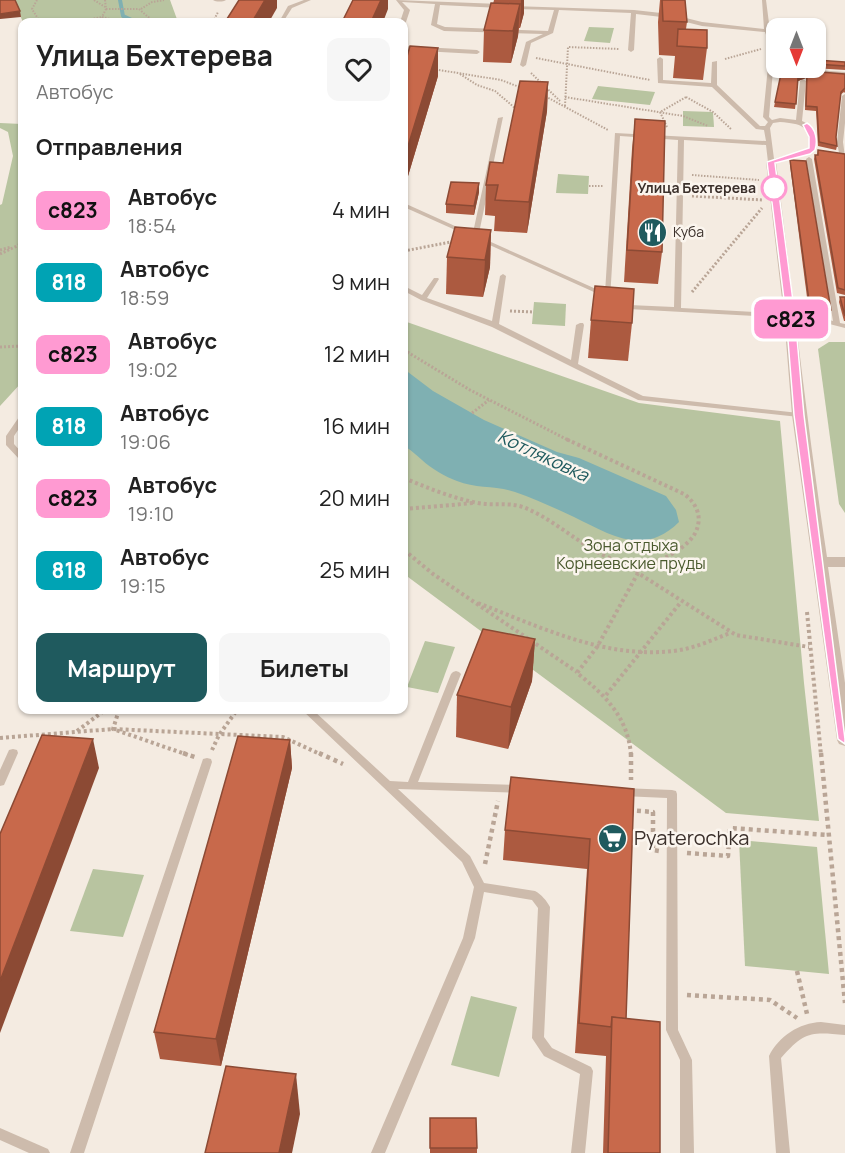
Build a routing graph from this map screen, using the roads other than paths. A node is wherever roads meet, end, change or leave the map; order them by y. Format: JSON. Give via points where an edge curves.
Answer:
{"nodes":[{"id":1,"x":215,"y":0,"type":"edge"},
{"id":2,"x":224,"y":0,"type":"edge"},
{"id":3,"x":309,"y":0,"type":"edge"},
{"id":4,"x":399,"y":0,"type":"edge"},
{"id":5,"x":765,"y":0,"type":"edge"},
{"id":6,"x":438,"y":3,"type":"junction"},
{"id":7,"x":557,"y":9,"type":"junction"},
{"id":8,"x":634,"y":12,"type":"junction"},
{"id":9,"x":283,"y":18,"type":"edge"},
{"id":10,"x":405,"y":18,"type":"edge"},
{"id":11,"x":766,"y":18,"type":"edge"},
{"id":12,"x":702,"y":24,"type":"junction"},
{"id":13,"x":766,"y":31,"type":"edge"},
{"id":14,"x":550,"y":33,"type":"junction"},
{"id":15,"x":703,"y":34,"type":"edge"},
{"id":16,"x":408,"y":48,"type":"edge"},
{"id":17,"x":631,"y":50,"type":"road end"},
{"id":18,"x":477,"y":52,"type":"dead end"},
{"id":19,"x":660,"y":59,"type":"edge"},
{"id":20,"x":715,"y":62,"type":"road end"},
{"id":21,"x":523,"y":64,"type":"road end"},
{"id":22,"x":826,"y":72,"type":"edge"},
{"id":23,"x":845,"y":74,"type":"edge"},
{"id":24,"x":769,"y":78,"type":"edge"},
{"id":25,"x":803,"y":81,"type":"edge"},
{"id":26,"x":714,"y":85,"type":"junction"},
{"id":27,"x":845,"y":96,"type":"edge"},
{"id":28,"x":501,"y":118,"type":"road end"},
{"id":29,"x":799,"y":121,"type":"junction"},
{"id":30,"x":771,"y":122,"type":"junction"},
{"id":31,"x":767,"y":128,"type":"junction"},
{"id":32,"x":681,"y":138,"type":"junction"},
{"id":33,"x":769,"y":143,"type":"junction"},
{"id":34,"x":813,"y":149,"type":"junction"},
{"id":35,"x":809,"y":159,"type":"dead end"},
{"id":36,"x":771,"y":162,"type":"junction"},
{"id":37,"x":474,"y":186,"type":"edge"},
{"id":38,"x":486,"y":187,"type":"junction"},
{"id":39,"x":408,"y":207,"type":"edge"},
{"id":40,"x":475,"y":237,"type":"junction"},
{"id":41,"x":503,"y":276,"type":"dead end"},
{"id":42,"x":436,"y":279,"type":"dead end"},
{"id":43,"x":408,"y":290,"type":"edge"},
{"id":44,"x":608,"y":298,"type":"junction"},
{"id":45,"x":423,"y":299,"type":"junction"},
{"id":46,"x":677,"y":310,"type":"junction"},
{"id":47,"x":790,"y":316,"type":"junction"},
{"id":48,"x":495,"y":325,"type":"junction"},
{"id":49,"x":580,"y":325,"type":"dead end"},
{"id":50,"x":841,"y":326,"type":"edge"},
{"id":51,"x":574,"y":365,"type":"junction"},
{"id":52,"x":799,"y":415,"type":"junction"},
{"id":53,"x":18,"y":424,"type":"edge"},
{"id":54,"x":18,"y":453,"type":"edge"},
{"id":55,"x":820,"y":562,"type":"junction"},
{"id":56,"x":845,"y":562,"type":"edge"},
{"id":57,"x":456,"y":674,"type":"dead end"},
{"id":58,"x":311,"y":714,"type":"edge"},
{"id":59,"x":845,"y":740,"type":"edge"},
{"id":60,"x":13,"y":753,"type":"dead end"},
{"id":61,"x":207,"y":762,"type":"road end"},
{"id":62,"x":0,"y":782,"type":"edge"},
{"id":63,"x":387,"y":785,"type":"junction"},
{"id":64,"x":411,"y":786,"type":"junction"},
{"id":65,"x":534,"y":789,"type":"edge"},
{"id":66,"x":614,"y":792,"type":"edge"},
{"id":67,"x":480,"y":887,"type":"junction"},
{"id":68,"x":845,"y":1030,"type":"edge"},
{"id":69,"x":0,"y":1134,"type":"edge"},
{"id":70,"x":41,"y":1152,"type":"edge"},
{"id":71,"x":77,"y":1153,"type":"edge"},
{"id":72,"x":378,"y":1153,"type":"edge"},
{"id":73,"x":578,"y":1153,"type":"edge"},
{"id":74,"x":687,"y":1153,"type":"edge"},
{"id":75,"x":783,"y":1153,"type":"edge"}],
"edges":[{"from":1,"to":2,"type":"lane"},
{"from":3,"to":9,"type":"lane","via":[[290,7]]},
{"from":4,"to":6,"type":"lane"},
{"from":4,"to":10,"type":"lane","via":[[408,10]]},
{"from":5,"to":11,"type":"lane"},
{"from":6,"to":7,"type":"lane"},
{"from":6,"to":14,"type":"lane","via":[[434,25],[444,28]]},
{"from":7,"to":8,"type":"lane"},
{"from":7,"to":14,"type":"lane"},
{"from":8,"to":12,"type":"lane"},
{"from":8,"to":17,"type":"lane"},
{"from":12,"to":13,"type":"lane"},
{"from":12,"to":15,"type":"lane"},
{"from":14,"to":21,"type":"lane","via":[[529,42]]},
{"from":16,"to":18,"type":"lane"},
{"from":19,"to":26,"type":"lane","via":[[660,82]]},
{"from":20,"to":26,"type":"lane"},
{"from":22,"to":23,"type":"lane"},
{"from":24,"to":30,"type":"lane","via":[[766,117]]},
{"from":25,"to":29,"type":"lane"},
{"from":26,"to":31,"type":"lane","via":[[758,128]]},
{"from":27,"to":34,"type":"lane","via":[[840,142],[843,156]]},
{"from":28,"to":38,"type":"lane"},
{"from":29,"to":30,"type":"lane"},
{"from":29,"to":34,"type":"lane","via":[[811,130]]},
{"from":30,"to":31,"type":"lane"},
{"from":31,"to":33,"type":"lane"},
{"from":32,"to":33,"type":"lane"},
{"from":32,"to":44,"type":"lane","via":[[617,134]]},
{"from":32,"to":46,"type":"lane"},
{"from":33,"to":36,"type":"lane"},
{"from":34,"to":36,"type":"lane"},
{"from":35,"to":50,"type":"lane"},
{"from":36,"to":47,"type":"street"},
{"from":37,"to":38,"type":"lane"},
{"from":38,"to":40,"type":"lane"},
{"from":39,"to":40,"type":"lane"},
{"from":40,"to":44,"type":"lane"},
{"from":41,"to":48,"type":"lane"},
{"from":42,"to":45,"type":"lane"},
{"from":43,"to":45,"type":"lane"},
{"from":44,"to":46,"type":"lane","via":[[628,307]]},
{"from":45,"to":48,"type":"lane"},
{"from":46,"to":47,"type":"lane"},
{"from":47,"to":50,"type":"lane"},
{"from":47,"to":52,"type":"street"},
{"from":48,"to":51,"type":"lane"},
{"from":49,"to":51,"type":"lane"},
{"from":51,"to":52,"type":"lane","via":[[641,398]]},
{"from":52,"to":55,"type":"street"},
{"from":53,"to":54,"type":"lane","via":[[10,435],[10,445]]},
{"from":55,"to":56,"type":"street"},
{"from":55,"to":59,"type":"street"},
{"from":57,"to":64,"type":"lane"},
{"from":58,"to":63,"type":"lane"},
{"from":60,"to":62,"type":"lane"},
{"from":61,"to":71,"type":"lane"},
{"from":63,"to":64,"type":"lane"},
{"from":63,"to":67,"type":"lane","via":[[466,859]]},
{"from":64,"to":65,"type":"lane"},
{"from":66,"to":74,"type":"lane","via":[[672,794],[672,1030],[686,1060]]},
{"from":67,"to":72,"type":"lane","via":[[470,938]]},
{"from":67,"to":73,"type":"lane","via":[[534,896],[544,907],[538,1038],[548,1052],[587,1071]]},
{"from":68,"to":75,"type":"lane","via":[[810,1026],[789,1040],[775,1056]]},
{"from":69,"to":70,"type":"lane"}]}
